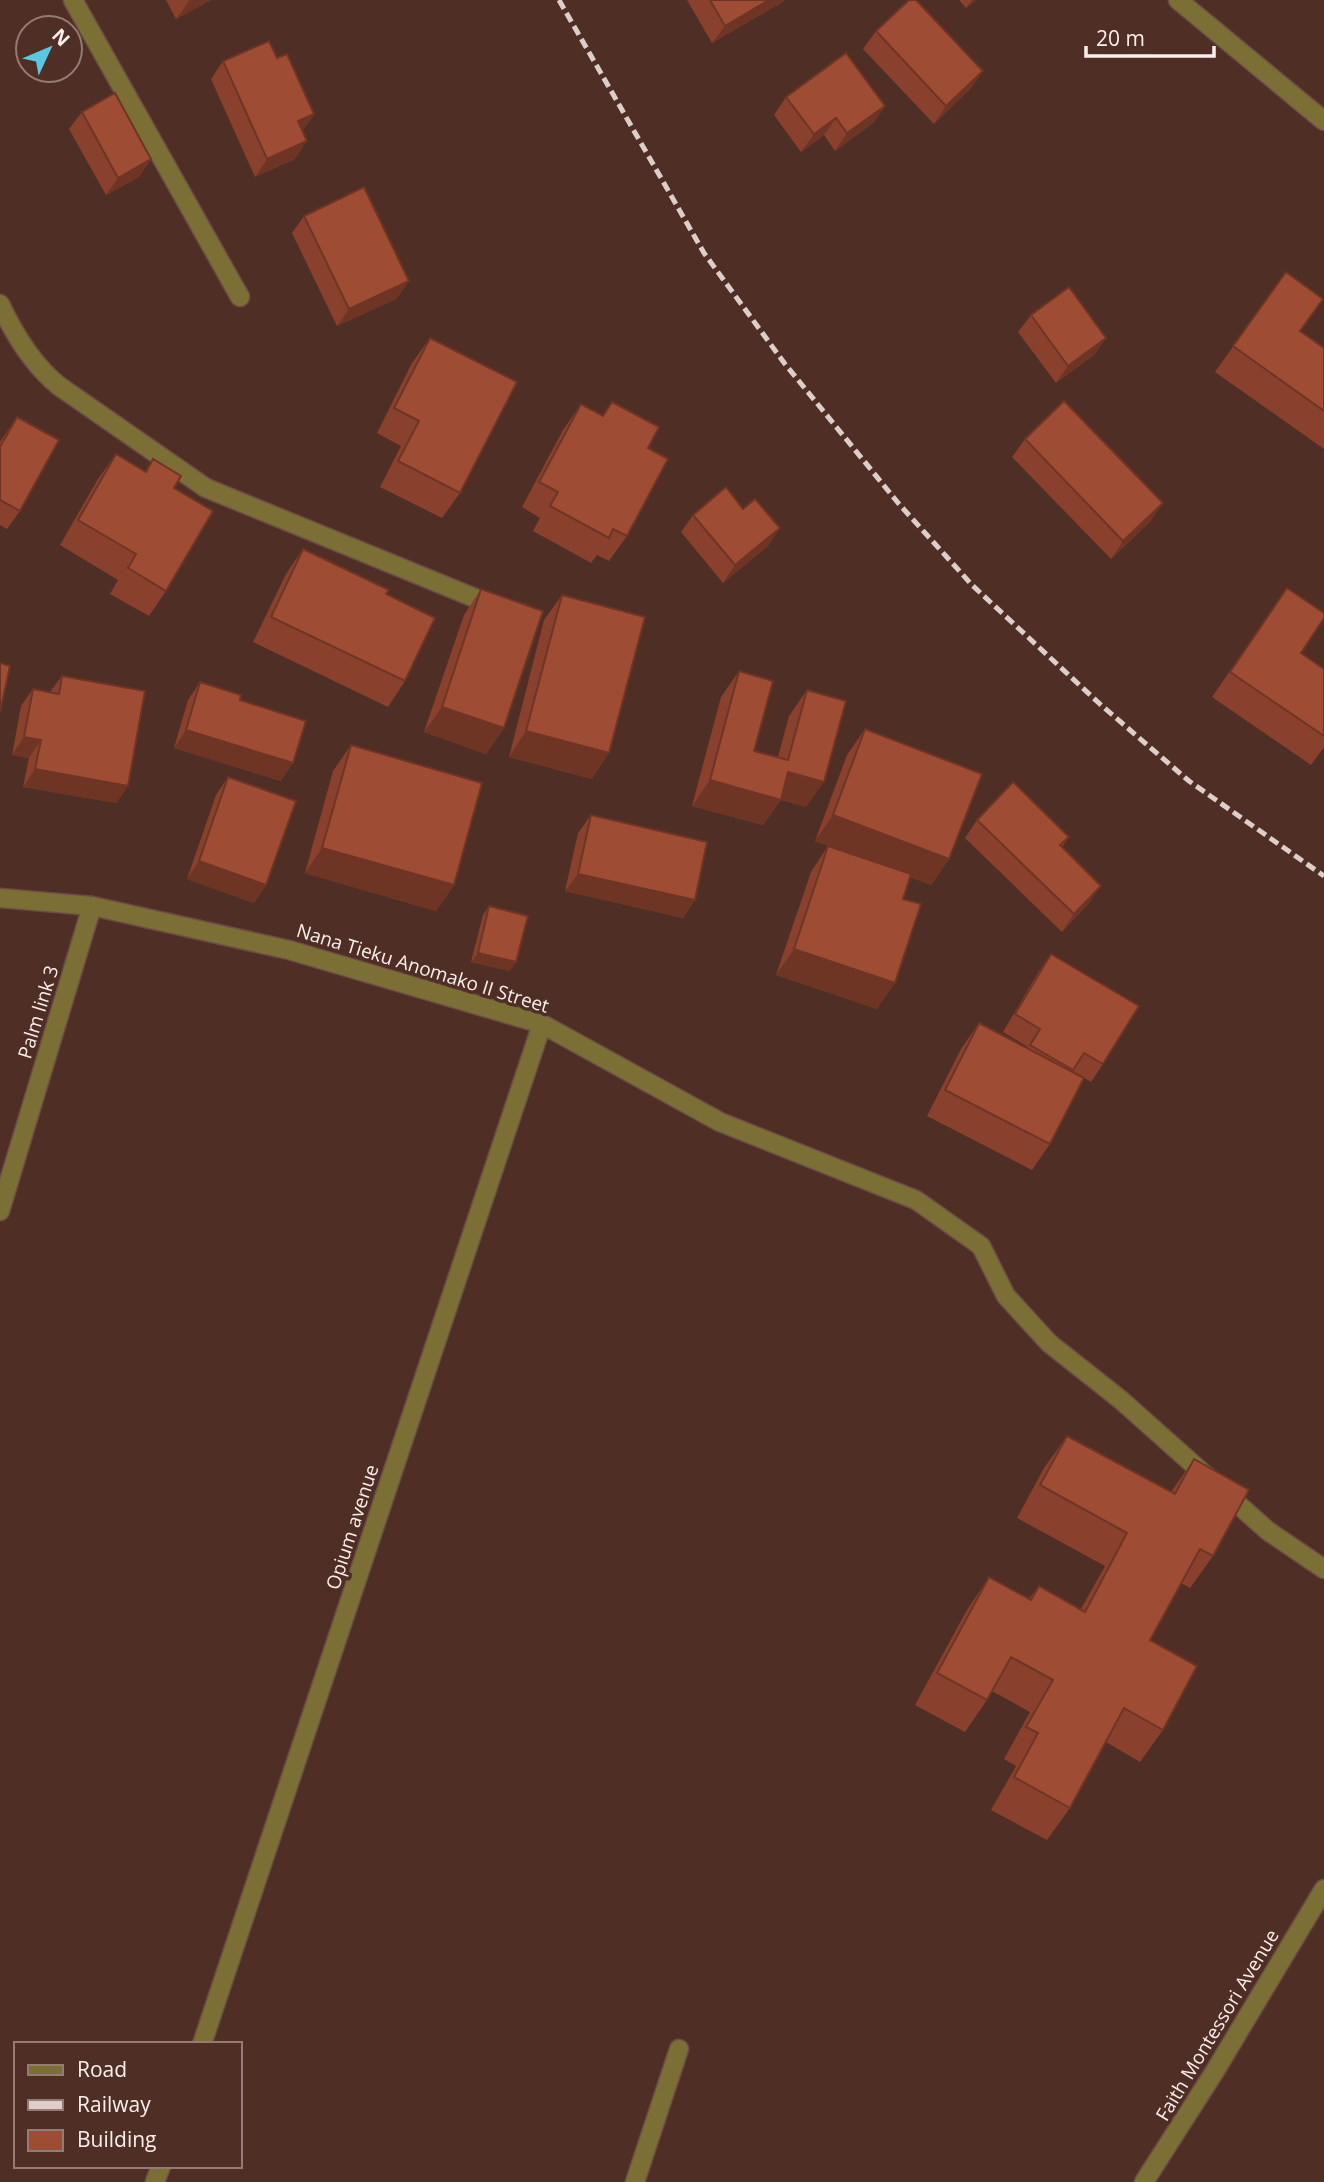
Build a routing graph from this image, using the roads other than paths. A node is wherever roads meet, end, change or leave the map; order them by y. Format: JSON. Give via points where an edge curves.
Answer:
{"nodes":[{"id":1,"x":73,"y":0,"type":"edge"},
{"id":2,"x":1178,"y":0,"type":"edge"},
{"id":3,"x":1324,"y":121,"type":"edge"},
{"id":4,"x":240,"y":297,"type":"dead end"},
{"id":5,"x":0,"y":304,"type":"edge"},
{"id":6,"x":518,"y":616,"type":"edge"},
{"id":7,"x":0,"y":898,"type":"edge"},
{"id":8,"x":92,"y":906,"type":"junction"},
{"id":9,"x":542,"y":1024,"type":"junction"},
{"id":10,"x":0,"y":1211,"type":"edge"},
{"id":11,"x":1324,"y":1569,"type":"edge"},
{"id":12,"x":1324,"y":1889,"type":"edge"},
{"id":13,"x":203,"y":2042,"type":"edge"},
{"id":14,"x":679,"y":2049,"type":"dead end"},
{"id":15,"x":635,"y":2182,"type":"edge"},
{"id":16,"x":1144,"y":2182,"type":"edge"}],
"edges":[{"from":1,"to":4,"type":"street"},
{"from":2,"to":3,"type":"street"},
{"from":5,"to":6,"type":"street","via":[[42,372],[206,488]]},
{"from":7,"to":8,"type":"street","name":"Nana Tieku Anomako II Street"},
{"from":8,"to":9,"type":"street","name":"Nana Tieku Anomako II Street","via":[[289,950]]},
{"from":8,"to":10,"type":"street","name":"Palm link 3"},
{"from":9,"to":11,"type":"street","name":"Nana Tieku Anomako II Street","via":[[720,1122],[916,1200],[981,1246],[1006,1296],[1049,1343],[1121,1400],[1268,1531]]},
{"from":9,"to":13,"type":"street","name":"Opium avenue"},
{"from":12,"to":16,"type":"street","name":"Faith Montessori Avenue"},
{"from":14,"to":15,"type":"street"}]}
